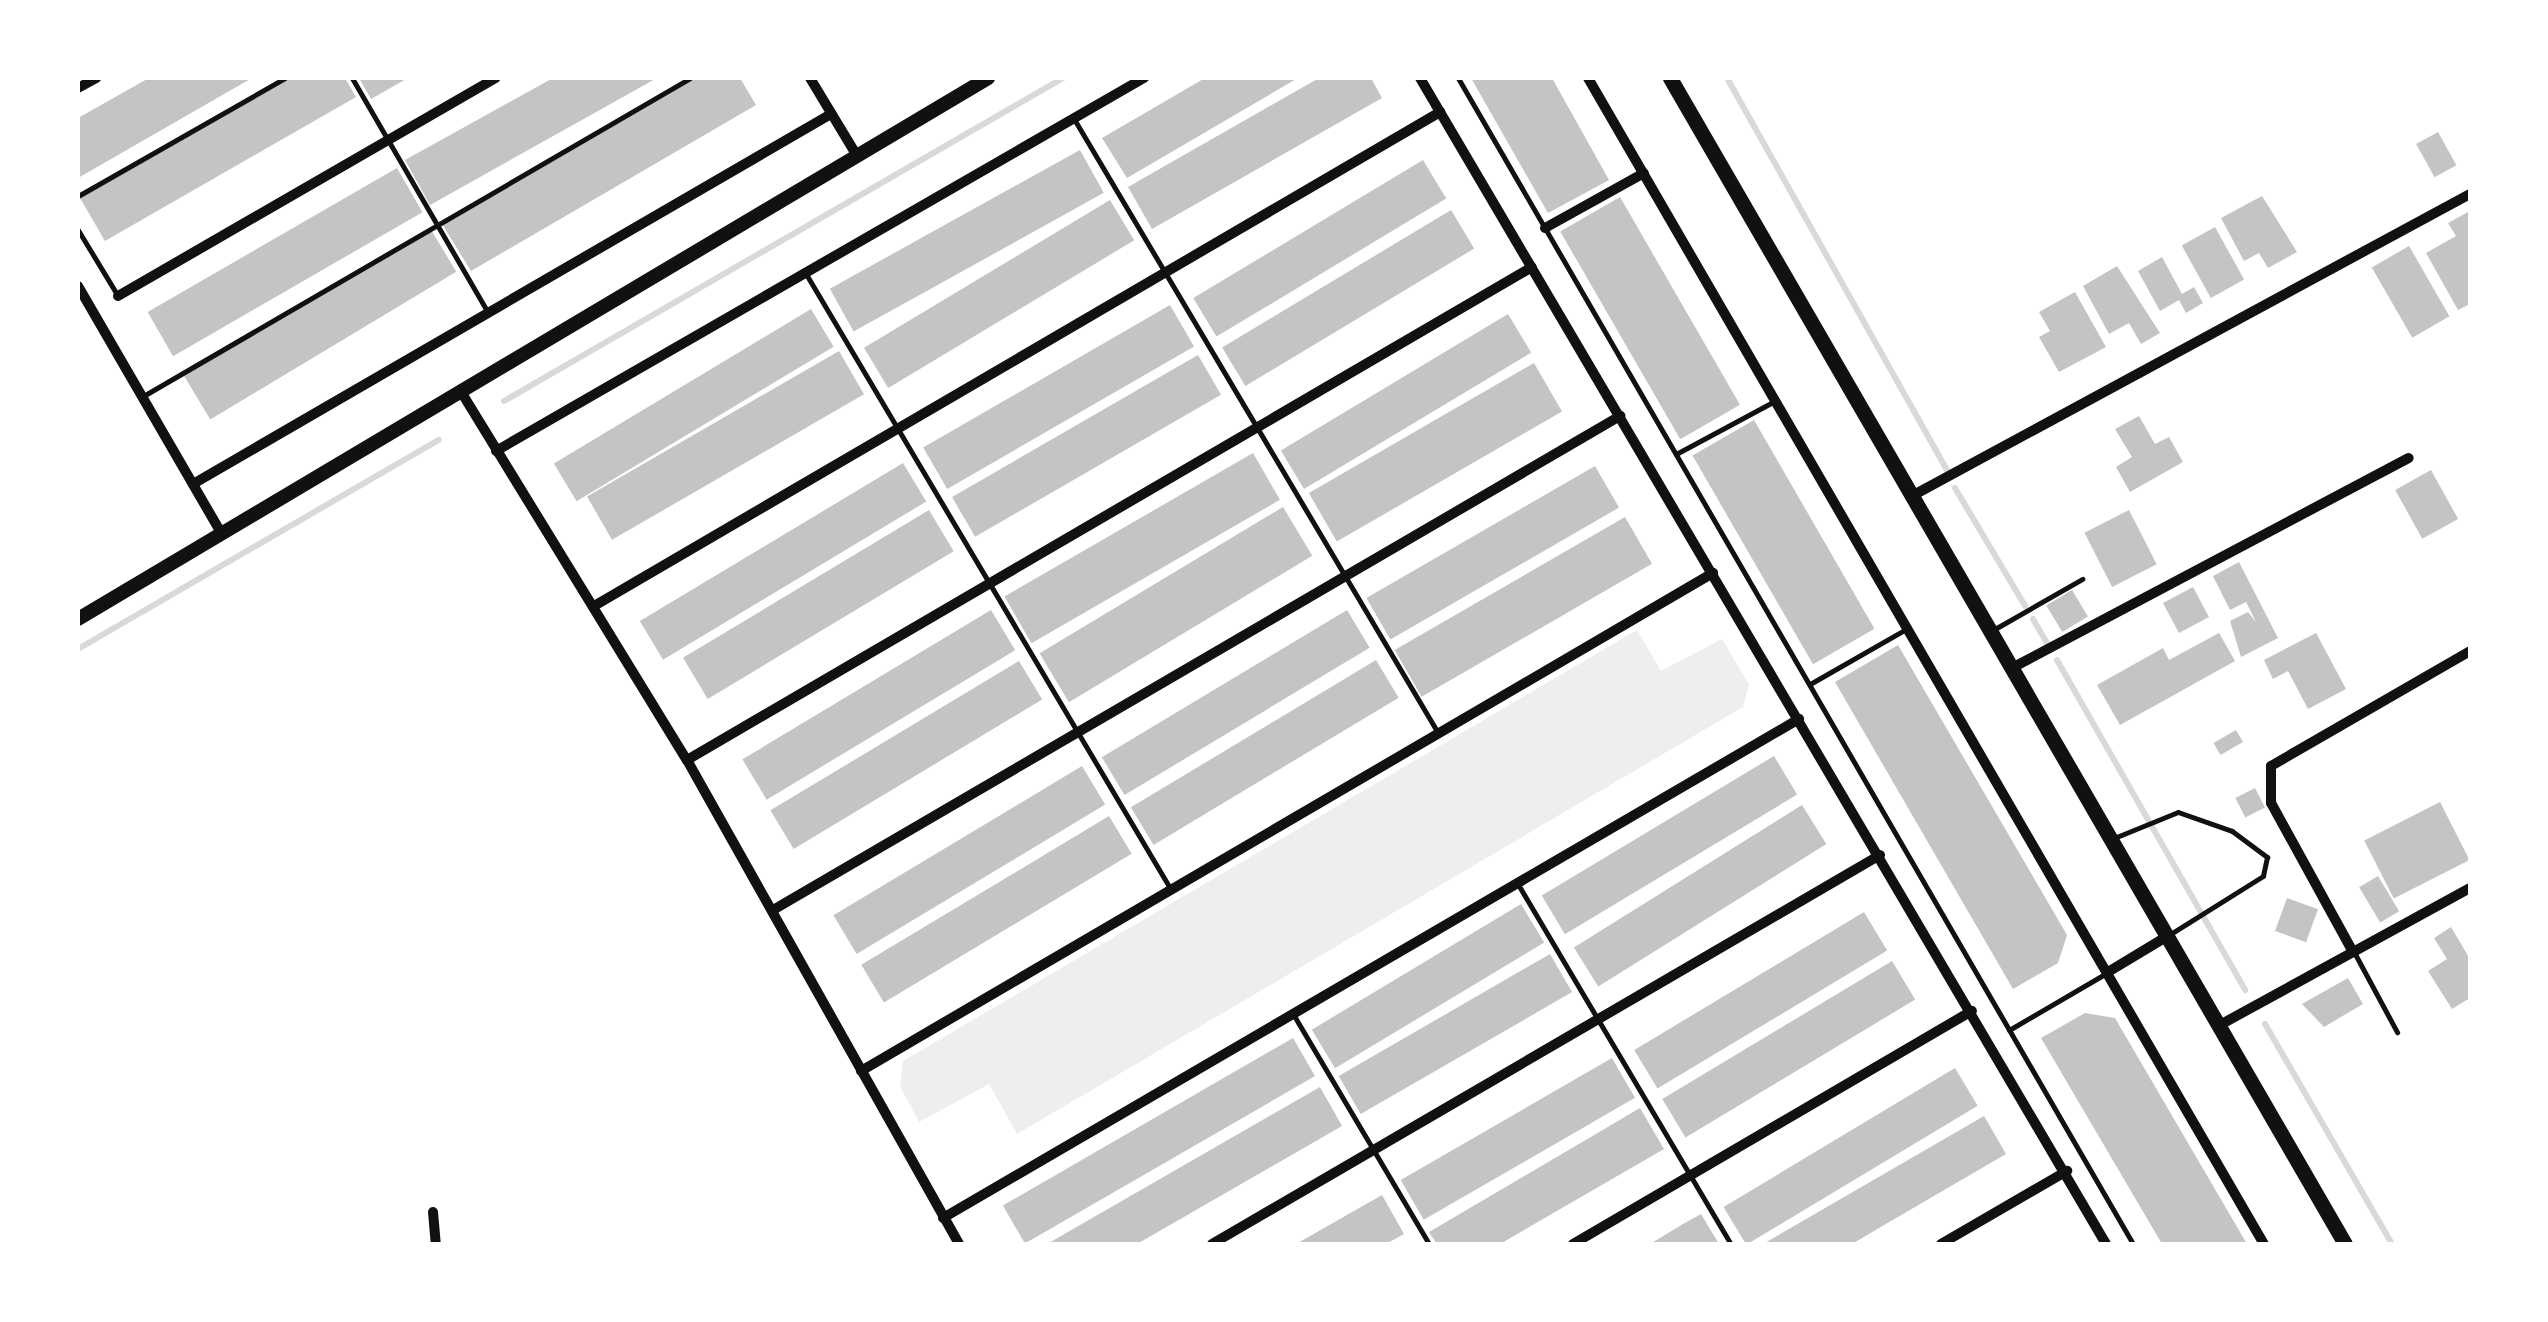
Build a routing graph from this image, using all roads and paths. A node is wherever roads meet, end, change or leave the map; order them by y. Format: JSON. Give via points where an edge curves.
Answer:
{"nodes":[{"id":1,"x":96,"y":78,"type":"edge"},
{"id":2,"x":284,"y":78,"type":"edge"},
{"id":3,"x":352,"y":78,"type":"edge"},
{"id":4,"x":496,"y":78,"type":"edge"},
{"id":5,"x":690,"y":78,"type":"edge"},
{"id":6,"x":810,"y":78,"type":"edge"},
{"id":7,"x":988,"y":78,"type":"edge"},
{"id":8,"x":1144,"y":78,"type":"edge"},
{"id":9,"x":1420,"y":78,"type":"edge"},
{"id":10,"x":1458,"y":78,"type":"edge"},
{"id":11,"x":1588,"y":78,"type":"edge"},
{"id":12,"x":1670,"y":78,"type":"edge"},
{"id":13,"x":78,"y":88,"type":"edge"},
{"id":14,"x":1440,"y":112,"type":"junction"},
{"id":15,"x":831,"y":114,"type":"junction"},
{"id":16,"x":1074,"y":119,"type":"junction"},
{"id":17,"x":388,"y":140,"type":"junction"},
{"id":18,"x":857,"y":156,"type":"junction"},
{"id":19,"x":1644,"y":173,"type":"junction"},
{"id":20,"x":2470,"y":194,"type":"edge"},
{"id":21,"x":78,"y":196,"type":"edge"},
{"id":22,"x":436,"y":224,"type":"junction"},
{"id":23,"x":1545,"y":228,"type":"junction"},
{"id":24,"x":78,"y":230,"type":"edge"},
{"id":25,"x":1532,"y":267,"type":"junction"},
{"id":26,"x":805,"y":271,"type":"junction"},
{"id":27,"x":1165,"y":272,"type":"junction"},
{"id":28,"x":78,"y":286,"type":"edge"},
{"id":29,"x":118,"y":296,"type":"joint"},
{"id":30,"x":487,"y":311,"type":"junction"},
{"id":31,"x":460,"y":390,"type":"junction"},
{"id":32,"x":142,"y":397,"type":"junction"},
{"id":33,"x":1775,"y":400,"type":"junction"},
{"id":34,"x":1620,"y":416,"type":"junction"},
{"id":35,"x":1257,"y":427,"type":"junction"},
{"id":36,"x":898,"y":429,"type":"junction"},
{"id":37,"x":496,"y":451,"type":"junction"},
{"id":38,"x":1676,"y":454,"type":"junction"},
{"id":39,"x":2409,"y":458,"type":"dead end"},
{"id":40,"x":193,"y":484,"type":"junction"},
{"id":41,"x":1909,"y":497,"type":"junction"},
{"id":42,"x":220,"y":531,"type":"junction"},
{"id":43,"x":1713,"y":574,"type":"junction"},
{"id":44,"x":1345,"y":576,"type":"junction"},
{"id":45,"x":2082,"y":579,"type":"dead end"},
{"id":46,"x":989,"y":584,"type":"junction"},
{"id":47,"x":594,"y":606,"type":"junction"},
{"id":48,"x":78,"y":619,"type":"edge"},
{"id":49,"x":1906,"y":629,"type":"junction"},
{"id":50,"x":1986,"y":634,"type":"junction"},
{"id":51,"x":2470,"y":651,"type":"edge"},
{"id":52,"x":2009,"y":669,"type":"junction"},
{"id":53,"x":1810,"y":684,"type":"junction"},
{"id":54,"x":1799,"y":718,"type":"junction"},
{"id":55,"x":1078,"y":732,"type":"junction"},
{"id":56,"x":1438,"y":734,"type":"junction"},
{"id":57,"x":687,"y":760,"type":"junction"},
{"id":58,"x":2110,"y":840,"type":"junction"},
{"id":59,"x":1880,"y":855,"type":"junction"},
{"id":60,"x":1517,"y":883,"type":"junction"},
{"id":61,"x":2470,"y":888,"type":"edge"},
{"id":62,"x":1171,"y":890,"type":"junction"},
{"id":63,"x":773,"y":910,"type":"junction"},
{"id":64,"x":2166,"y":937,"type":"junction"},
{"id":65,"x":2353,"y":952,"type":"junction"},
{"id":66,"x":2108,"y":972,"type":"junction"},
{"id":67,"x":1972,"y":1011,"type":"junction"},
{"id":68,"x":1293,"y":1014,"type":"junction"},
{"id":69,"x":1598,"y":1019,"type":"junction"},
{"id":70,"x":2218,"y":1026,"type":"junction"},
{"id":71,"x":2009,"y":1030,"type":"junction"},
{"id":72,"x":2397,"y":1032,"type":"dead end"},
{"id":73,"x":861,"y":1071,"type":"junction"},
{"id":74,"x":1373,"y":1150,"type":"junction"},
{"id":75,"x":2067,"y":1171,"type":"junction"},
{"id":76,"x":1690,"y":1176,"type":"junction"},
{"id":77,"x":434,"y":1212,"type":"dead end"},
{"id":78,"x":944,"y":1218,"type":"junction"},
{"id":79,"x":436,"y":1244,"type":"edge"},
{"id":80,"x":959,"y":1244,"type":"edge"},
{"id":81,"x":1212,"y":1244,"type":"edge"},
{"id":82,"x":1429,"y":1244,"type":"edge"},
{"id":83,"x":1572,"y":1244,"type":"edge"},
{"id":84,"x":1732,"y":1244,"type":"edge"},
{"id":85,"x":1940,"y":1244,"type":"edge"},
{"id":86,"x":2106,"y":1244,"type":"edge"},
{"id":87,"x":2134,"y":1244,"type":"edge"},
{"id":88,"x":2264,"y":1244,"type":"edge"},
{"id":89,"x":2344,"y":1244,"type":"edge"}],
"edges":[{"from":1,"to":13,"type":"street"},
{"from":2,"to":21,"type":"lane"},
{"from":3,"to":17,"type":"lane"},
{"from":4,"to":17,"type":"street"},
{"from":5,"to":22,"type":"lane"},
{"from":6,"to":15,"type":"street"},
{"from":7,"to":18,"type":"street"},
{"from":8,"to":16,"type":"street"},
{"from":9,"to":14,"type":"street"},
{"from":10,"to":23,"type":"lane"},
{"from":11,"to":19,"type":"street"},
{"from":12,"to":41,"type":"main road"},
{"from":14,"to":25,"type":"street"},
{"from":14,"to":27,"type":"street"},
{"from":15,"to":18,"type":"street"},
{"from":15,"to":30,"type":"street"},
{"from":16,"to":26,"type":"street"},
{"from":16,"to":27,"type":"lane"},
{"from":17,"to":22,"type":"lane"},
{"from":17,"to":29,"type":"street"},
{"from":18,"to":31,"type":"street"},
{"from":19,"to":23,"type":"street"},
{"from":19,"to":33,"type":"street"},
{"from":20,"to":41,"type":"street"},
{"from":22,"to":30,"type":"lane"},
{"from":22,"to":32,"type":"lane"},
{"from":23,"to":38,"type":"lane"},
{"from":24,"to":29,"type":"lane"},
{"from":25,"to":34,"type":"street"},
{"from":25,"to":35,"type":"street"},
{"from":26,"to":36,"type":"lane"},
{"from":26,"to":37,"type":"street"},
{"from":27,"to":35,"type":"lane"},
{"from":27,"to":36,"type":"street"},
{"from":28,"to":32,"type":"street"},
{"from":30,"to":40,"type":"street"},
{"from":31,"to":37,"type":"street"},
{"from":31,"to":42,"type":"street"},
{"from":32,"to":40,"type":"street"},
{"from":33,"to":38,"type":"lane"},
{"from":33,"to":49,"type":"street"},
{"from":34,"to":43,"type":"street"},
{"from":34,"to":44,"type":"street"},
{"from":35,"to":44,"type":"lane"},
{"from":35,"to":46,"type":"street"},
{"from":36,"to":46,"type":"lane"},
{"from":36,"to":47,"type":"street"},
{"from":37,"to":47,"type":"street"},
{"from":38,"to":53,"type":"lane"},
{"from":39,"to":52,"type":"street"},
{"from":40,"to":42,"type":"street"},
{"from":41,"to":50,"type":"main road"},
{"from":42,"to":48,"type":"street"},
{"from":43,"to":54,"type":"street"},
{"from":43,"to":56,"type":"street"},
{"from":44,"to":55,"type":"street"},
{"from":44,"to":56,"type":"lane"},
{"from":45,"to":50,"type":"lane"},
{"from":46,"to":55,"type":"lane"},
{"from":46,"to":57,"type":"street"},
{"from":47,"to":57,"type":"street"},
{"from":49,"to":53,"type":"lane"},
{"from":49,"to":66,"type":"street"},
{"from":50,"to":52,"type":"main road"},
{"from":51,"to":65,"type":"street","via":[[2272,766],[2271,803]]},
{"from":52,"to":58,"type":"main road"},
{"from":53,"to":71,"type":"lane"},
{"from":54,"to":59,"type":"street"},
{"from":54,"to":60,"type":"street"},
{"from":55,"to":62,"type":"lane"},
{"from":55,"to":63,"type":"street"},
{"from":56,"to":62,"type":"street"},
{"from":57,"to":63,"type":"street"},
{"from":58,"to":64,"type":"main road"},
{"from":58,"to":64,"type":"lane","via":[[2160,813],[2232,831],[2266,856],[2263,876]]},
{"from":59,"to":67,"type":"street"},
{"from":59,"to":69,"type":"street"},
{"from":60,"to":68,"type":"street"},
{"from":60,"to":69,"type":"lane"},
{"from":61,"to":65,"type":"street"},
{"from":62,"to":73,"type":"street"},
{"from":63,"to":73,"type":"street"},
{"from":64,"to":66,"type":"street"},
{"from":64,"to":70,"type":"main road"},
{"from":65,"to":70,"type":"street"},
{"from":65,"to":72,"type":"lane"},
{"from":66,"to":71,"type":"lane"},
{"from":66,"to":88,"type":"street"},
{"from":67,"to":75,"type":"street"},
{"from":67,"to":76,"type":"street"},
{"from":68,"to":74,"type":"lane"},
{"from":68,"to":78,"type":"street"},
{"from":69,"to":74,"type":"street"},
{"from":69,"to":76,"type":"lane"},
{"from":70,"to":89,"type":"main road"},
{"from":71,"to":87,"type":"lane"},
{"from":73,"to":78,"type":"street"},
{"from":74,"to":81,"type":"street"},
{"from":74,"to":82,"type":"lane"},
{"from":75,"to":85,"type":"street"},
{"from":75,"to":86,"type":"street"},
{"from":76,"to":83,"type":"street"},
{"from":76,"to":84,"type":"lane"},
{"from":77,"to":79,"type":"street"},
{"from":78,"to":80,"type":"street"}]}
